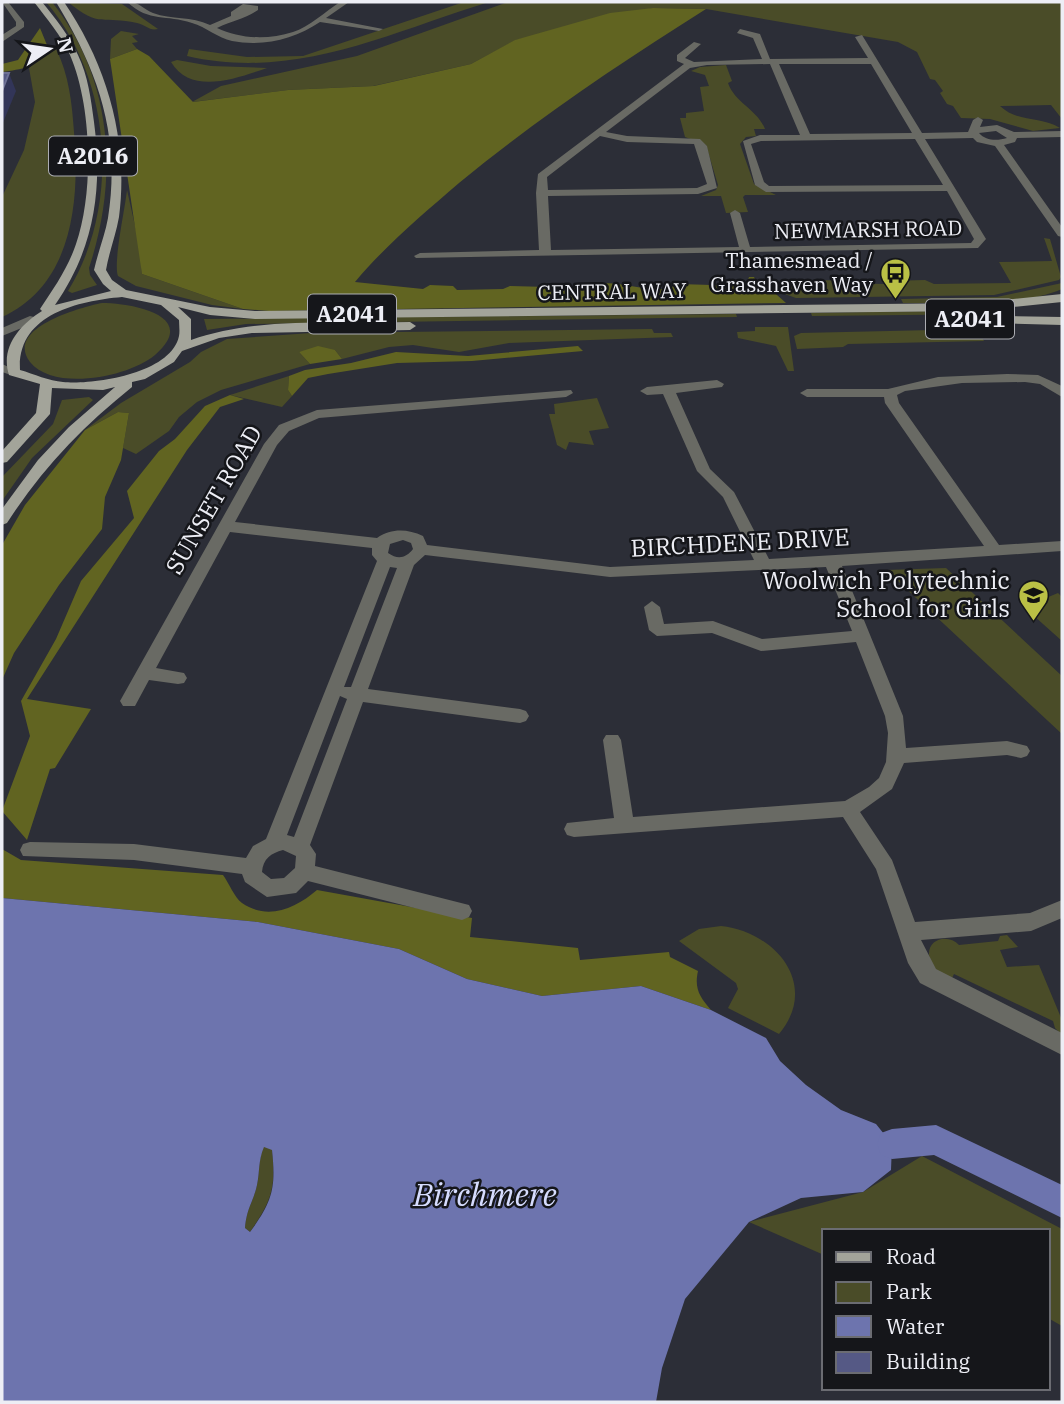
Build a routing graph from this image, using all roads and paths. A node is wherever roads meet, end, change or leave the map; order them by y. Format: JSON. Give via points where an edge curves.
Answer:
{"nodes":[{"id":1,"x":4,"y":2,"type":"edge"},
{"id":2,"x":38,"y":2,"type":"edge"},
{"id":3,"x":60,"y":2,"type":"edge"},
{"id":4,"x":131,"y":2,"type":"edge"},
{"id":5,"x":345,"y":2,"type":"edge"},
{"id":6,"x":237,"y":16,"type":"dead end"},
{"id":7,"x":320,"y":20,"type":"junction"},
{"id":8,"x":212,"y":27,"type":"junction"},
{"id":9,"x":379,"y":29,"type":"dead end"},
{"id":10,"x":740,"y":31,"type":"dead end"},
{"id":11,"x":859,"y":37,"type":"dead end"},
{"id":12,"x":2,"y":39,"type":"edge"},
{"id":13,"x":696,"y":44,"type":"dead end"},
{"id":14,"x":874,"y":61,"type":"junction"},
{"id":15,"x":770,"y":62,"type":"junction"},
{"id":16,"x":691,"y":64,"type":"junction"},
{"id":17,"x":978,"y":126,"type":"junction"},
{"id":18,"x":598,"y":133,"type":"junction"},
{"id":19,"x":1008,"y":133,"type":"junction"},
{"id":20,"x":1062,"y":134,"type":"edge"},
{"id":21,"x":919,"y":136,"type":"junction"},
{"id":22,"x":806,"y":138,"type":"junction"},
{"id":23,"x":998,"y":144,"type":"junction"},
{"id":24,"x":951,"y":188,"type":"junction"},
{"id":25,"x":541,"y":193,"type":"junction"},
{"id":26,"x":735,"y":213,"type":"dead end"},
{"id":27,"x":1062,"y":234,"type":"edge"},
{"id":28,"x":746,"y":251,"type":"junction"},
{"id":29,"x":545,"y":254,"type":"junction"},
{"id":30,"x":420,"y":256,"type":"dead end"},
{"id":31,"x":122,"y":293,"type":"junction"},
{"id":32,"x":1062,"y":298,"type":"edge"},
{"id":33,"x":162,"y":300,"type":"junction"},
{"id":34,"x":44,"y":312,"type":"junction"},
{"id":35,"x":30,"y":320,"type":"junction"},
{"id":36,"x":1062,"y":321,"type":"edge"},
{"id":37,"x":2,"y":332,"type":"edge"},
{"id":38,"x":182,"y":347,"type":"junction"},
{"id":39,"x":8,"y":370,"type":"edge"},
{"id":40,"x":130,"y":382,"type":"junction"},
{"id":41,"x":717,"y":384,"type":"dead end"},
{"id":42,"x":46,"y":385,"type":"junction"},
{"id":43,"x":668,"y":390,"type":"junction"},
{"id":44,"x":646,"y":391,"type":"dead end"},
{"id":45,"x":566,"y":393,"type":"dead end"},
{"id":46,"x":807,"y":393,"type":"dead end"},
{"id":47,"x":890,"y":393,"type":"junction"},
{"id":48,"x":1062,"y":393,"type":"edge"},
{"id":49,"x":537,"y":396,"type":"junction"},
{"id":50,"x":541,"y":411,"type":"dead end"},
{"id":51,"x":2,"y":459,"type":"edge"},
{"id":52,"x":2,"y":520,"type":"edge"},
{"id":53,"x":225,"y":526,"type":"junction"},
{"id":54,"x":1062,"y":545,"type":"edge"},
{"id":55,"x":421,"y":549,"type":"junction"},
{"id":56,"x":995,"y":551,"type":"junction"},
{"id":57,"x":382,"y":552,"type":"junction"},
{"id":58,"x":832,"y":561,"type":"junction"},
{"id":59,"x":407,"y":562,"type":"junction"},
{"id":60,"x":764,"y":564,"type":"junction"},
{"id":61,"x":652,"y":607,"type":"dead end"},
{"id":62,"x":861,"y":636,"type":"junction"},
{"id":63,"x":145,"y":673,"type":"junction"},
{"id":64,"x":177,"y":678,"type":"dead end"},
{"id":65,"x":333,"y":691,"type":"junction"},
{"id":66,"x":358,"y":694,"type":"junction"},
{"id":67,"x":130,"y":701,"type":"dead end"},
{"id":68,"x":520,"y":716,"type":"dead end"},
{"id":69,"x":611,"y":740,"type":"dead end"},
{"id":70,"x":1021,"y":751,"type":"dead end"},
{"id":71,"x":896,"y":756,"type":"junction"},
{"id":72,"x":848,"y":809,"type":"junction"},
{"id":73,"x":625,"y":825,"type":"junction"},
{"id":74,"x":574,"y":829,"type":"dead end"},
{"id":75,"x":274,"y":843,"type":"junction"},
{"id":76,"x":300,"y":847,"type":"junction"},
{"id":77,"x":30,"y":850,"type":"dead end"},
{"id":78,"x":251,"y":867,"type":"junction"},
{"id":79,"x":305,"y":872,"type":"junction"},
{"id":80,"x":1062,"y":909,"type":"edge"},
{"id":81,"x":462,"y":911,"type":"dead end"},
{"id":82,"x":909,"y":932,"type":"junction"},
{"id":83,"x":1062,"y":1044,"type":"edge"}],
"edges":[{"from":1,"to":12,"type":"street","via":[[20,27]]},
{"from":2,"to":34,"type":"main road","number":"A2016","via":[[72,51],[85,86],[94,165],[85,240],[67,280]]},
{"from":3,"to":31,"type":"main road","number":"A2016","via":[[85,37],[103,80],[115,199],[100,270]]},
{"from":4,"to":8,"type":"street","via":[[151,15]]},
{"from":5,"to":7,"type":"street"},
{"from":6,"to":8,"type":"street"},
{"from":7,"to":8,"type":"street","via":[[297,34],[272,40],[232,38]]},
{"from":7,"to":9,"type":"street"},
{"from":10,"to":15,"type":"street","via":[[757,36]]},
{"from":11,"to":14,"type":"street","name":"NEWMARSH ROAD"},
{"from":13,"to":16,"type":"street","via":[[680,59]]},
{"from":14,"to":15,"type":"street"},
{"from":14,"to":21,"type":"street","name":"NEWMARSH ROAD"},
{"from":15,"to":16,"type":"street"},
{"from":15,"to":22,"type":"street"},
{"from":16,"to":18,"type":"street"},
{"from":17,"to":19,"type":"street"},
{"from":17,"to":21,"type":"street"},
{"from":17,"to":23,"type":"street","via":[[985,142]]},
{"from":18,"to":25,"type":"street","via":[[542,176]]},
{"from":18,"to":25,"type":"street","via":[[627,139],[698,141],[713,186],[698,191]]},
{"from":19,"to":20,"type":"street"},
{"from":19,"to":23,"type":"street","via":[[1009,142]]},
{"from":21,"to":22,"type":"street"},
{"from":21,"to":24,"type":"street","name":"NEWMARSH ROAD"},
{"from":22,"to":24,"type":"street","via":[[747,141],[762,186],[781,190]]},
{"from":23,"to":27,"type":"street"},
{"from":24,"to":28,"type":"street","name":"NEWMARSH ROAD","via":[[980,239],[969,248]]},
{"from":25,"to":29,"type":"street"},
{"from":26,"to":28,"type":"street"},
{"from":28,"to":29,"type":"street","name":"NEWMARSH ROAD"},
{"from":29,"to":30,"type":"street","name":"NEWMARSH ROAD"},
{"from":31,"to":33,"type":"main road","name":"CENTRAL WAY"},
{"from":31,"to":34,"type":"main road","name":"CENTRAL WAY","via":[[83,298]]},
{"from":32,"to":33,"type":"main road","name":"CENTRAL WAY","number":"A2041","via":[[974,307],[255,315]]},
{"from":33,"to":38,"type":"main road","via":[[181,312],[188,326]]},
{"from":34,"to":35,"type":"main road"},
{"from":35,"to":37,"type":"street"},
{"from":35,"to":39,"type":"main road","via":[[9,342]]},
{"from":36,"to":38,"type":"main road","name":"CENTRAL WAY","number":"A2041","via":[[903,319],[252,329]]},
{"from":38,"to":40,"type":"main road","via":[[168,363]]},
{"from":39,"to":42,"type":"main road"},
{"from":40,"to":42,"type":"main road","via":[[82,389]]},
{"from":40,"to":52,"type":"main road","via":[[62,438],[31,474]]},
{"from":41,"to":43,"type":"street"},
{"from":42,"to":51,"type":"main road","via":[[43,414]]},
{"from":43,"to":44,"type":"street"},
{"from":43,"to":60,"type":"street","via":[[704,471],[729,495]]},
{"from":45,"to":49,"type":"street","name":"SUNSET ROAD"},
{"from":46,"to":47,"type":"street"},
{"from":47,"to":48,"type":"street","via":[[899,387],[946,380],[1032,378],[1053,384]]},
{"from":47,"to":56,"type":"street","via":[[890,401]]},
{"from":49,"to":50,"type":"street"},
{"from":49,"to":53,"type":"street","name":"SUNSET ROAD","via":[[326,413],[294,423],[274,438]]},
{"from":53,"to":57,"type":"street","name":"BIRCHDENE DRIVE"},
{"from":53,"to":63,"type":"street","name":"SUNSET ROAD"},
{"from":54,"to":56,"type":"street","name":"BIRCHDENE DRIVE"},
{"from":55,"to":57,"type":"street","name":"BIRCHDENE DRIVE","via":[[418,540],[403,534],[391,536]]},
{"from":55,"to":59,"type":"street"},
{"from":55,"to":60,"type":"street","name":"BIRCHDENE DRIVE","via":[[610,572]]},
{"from":56,"to":58,"type":"street","name":"BIRCHDENE DRIVE"},
{"from":57,"to":59,"type":"street","name":"BIRCHDENE DRIVE"},
{"from":57,"to":65,"type":"street"},
{"from":58,"to":60,"type":"street","name":"BIRCHDENE DRIVE"},
{"from":58,"to":62,"type":"street"},
{"from":59,"to":66,"type":"street"},
{"from":61,"to":62,"type":"street","via":[[657,630],[713,627],[761,645]]},
{"from":62,"to":71,"type":"street","via":[[894,716]]},
{"from":63,"to":64,"type":"street"},
{"from":63,"to":67,"type":"street","name":"SUNSET ROAD"},
{"from":65,"to":66,"type":"street"},
{"from":65,"to":75,"type":"street"},
{"from":66,"to":68,"type":"street"},
{"from":66,"to":76,"type":"street"},
{"from":69,"to":73,"type":"street"},
{"from":70,"to":71,"type":"street","via":[[1007,748]]},
{"from":71,"to":72,"type":"street","via":[[887,782],[874,797]]},
{"from":72,"to":73,"type":"street"},
{"from":72,"to":82,"type":"street","via":[[885,866]]},
{"from":73,"to":74,"type":"street"},
{"from":75,"to":76,"type":"street"},
{"from":75,"to":78,"type":"street","via":[[258,853]]},
{"from":76,"to":79,"type":"street","via":[[306,854]]},
{"from":77,"to":78,"type":"street","via":[[134,852]]},
{"from":78,"to":79,"type":"street","via":[[258,883],[277,890],[289,887]]},
{"from":79,"to":81,"type":"street"},
{"from":80,"to":82,"type":"street","via":[[1031,922]]},
{"from":82,"to":83,"type":"street","via":[[928,976]]}]}
